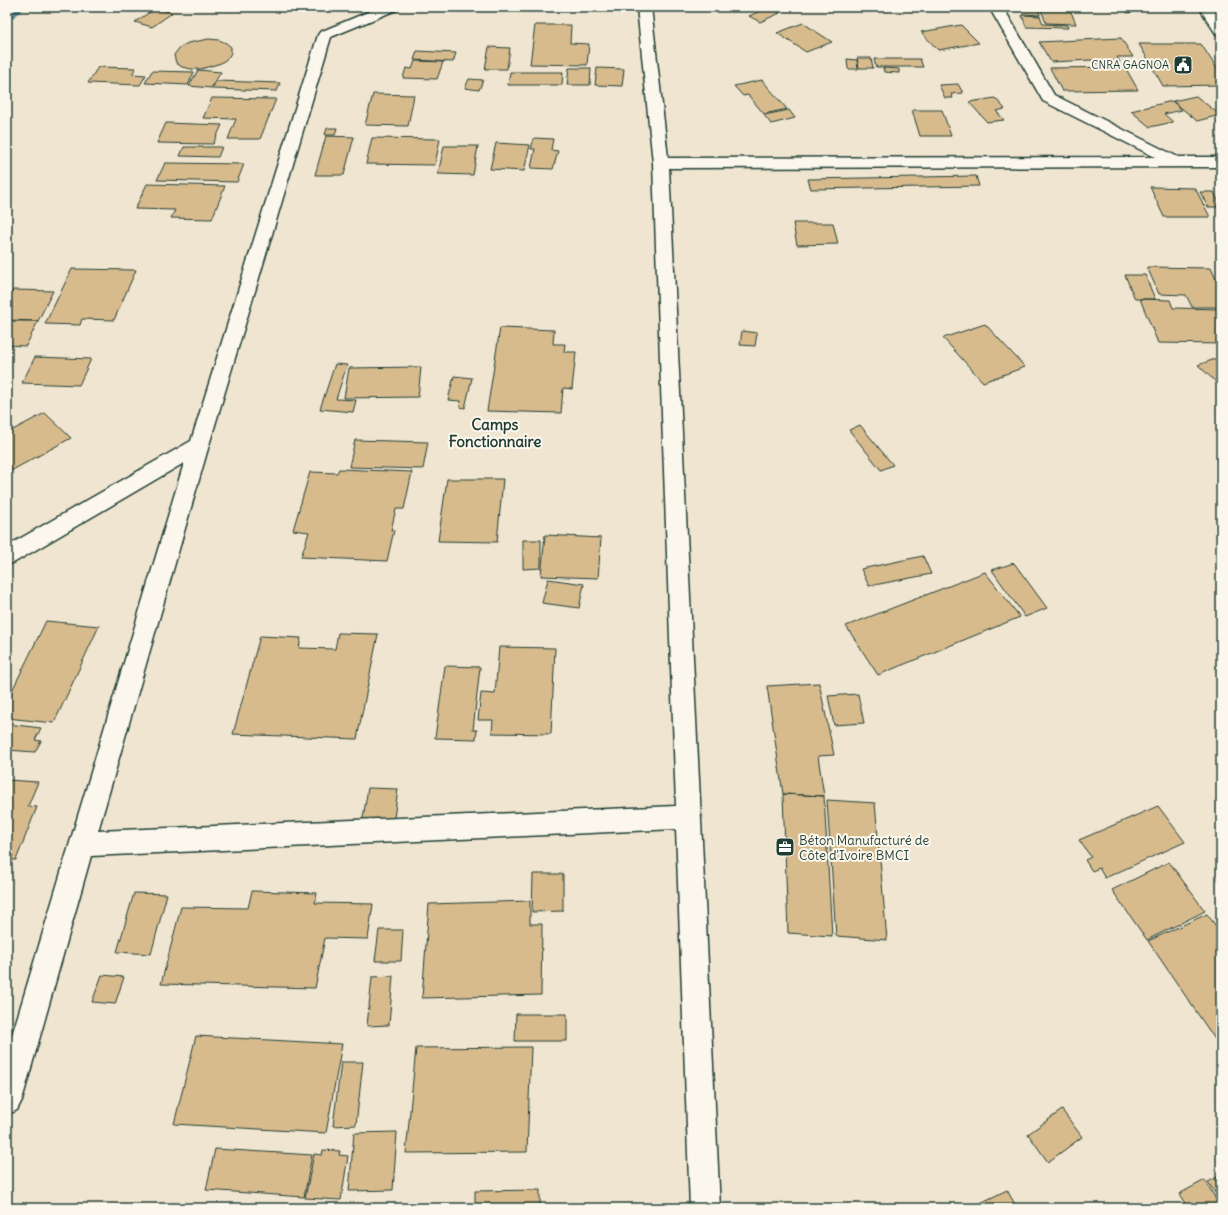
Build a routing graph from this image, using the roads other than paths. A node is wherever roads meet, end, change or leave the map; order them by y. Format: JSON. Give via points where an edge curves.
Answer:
{"nodes":[{"id":1,"x":391,"y":7,"type":"edge"},
{"id":2,"x":644,"y":7,"type":"edge"},
{"id":3,"x":996,"y":7,"type":"edge"},
{"id":4,"x":1206,"y":7,"type":"edge"},
{"id":5,"x":1221,"y":31,"type":"edge"},
{"id":6,"x":1176,"y":162,"type":"junction"},
{"id":7,"x":1221,"y":162,"type":"edge"},
{"id":8,"x":661,"y":163,"type":"junction"},
{"id":9,"x":199,"y":445,"type":"junction"},
{"id":10,"x":7,"y":556,"type":"edge"},
{"id":11,"x":688,"y":817,"type":"junction"},
{"id":12,"x":82,"y":844,"type":"junction"},
{"id":13,"x":7,"y":1100,"type":"edge"},
{"id":14,"x":705,"y":1208,"type":"edge"}],
"edges":[{"from":1,"to":9,"type":"street","via":[[325,35]]},
{"from":2,"to":8,"type":"street"},
{"from":3,"to":6,"type":"street","via":[[1048,98]]},
{"from":4,"to":5,"type":"street"},
{"from":6,"to":7,"type":"street"},
{"from":6,"to":8,"type":"street"},
{"from":8,"to":11,"type":"street"},
{"from":9,"to":10,"type":"street"},
{"from":9,"to":12,"type":"street"},
{"from":11,"to":12,"type":"street"},
{"from":11,"to":14,"type":"street"},
{"from":12,"to":13,"type":"street"}]}
